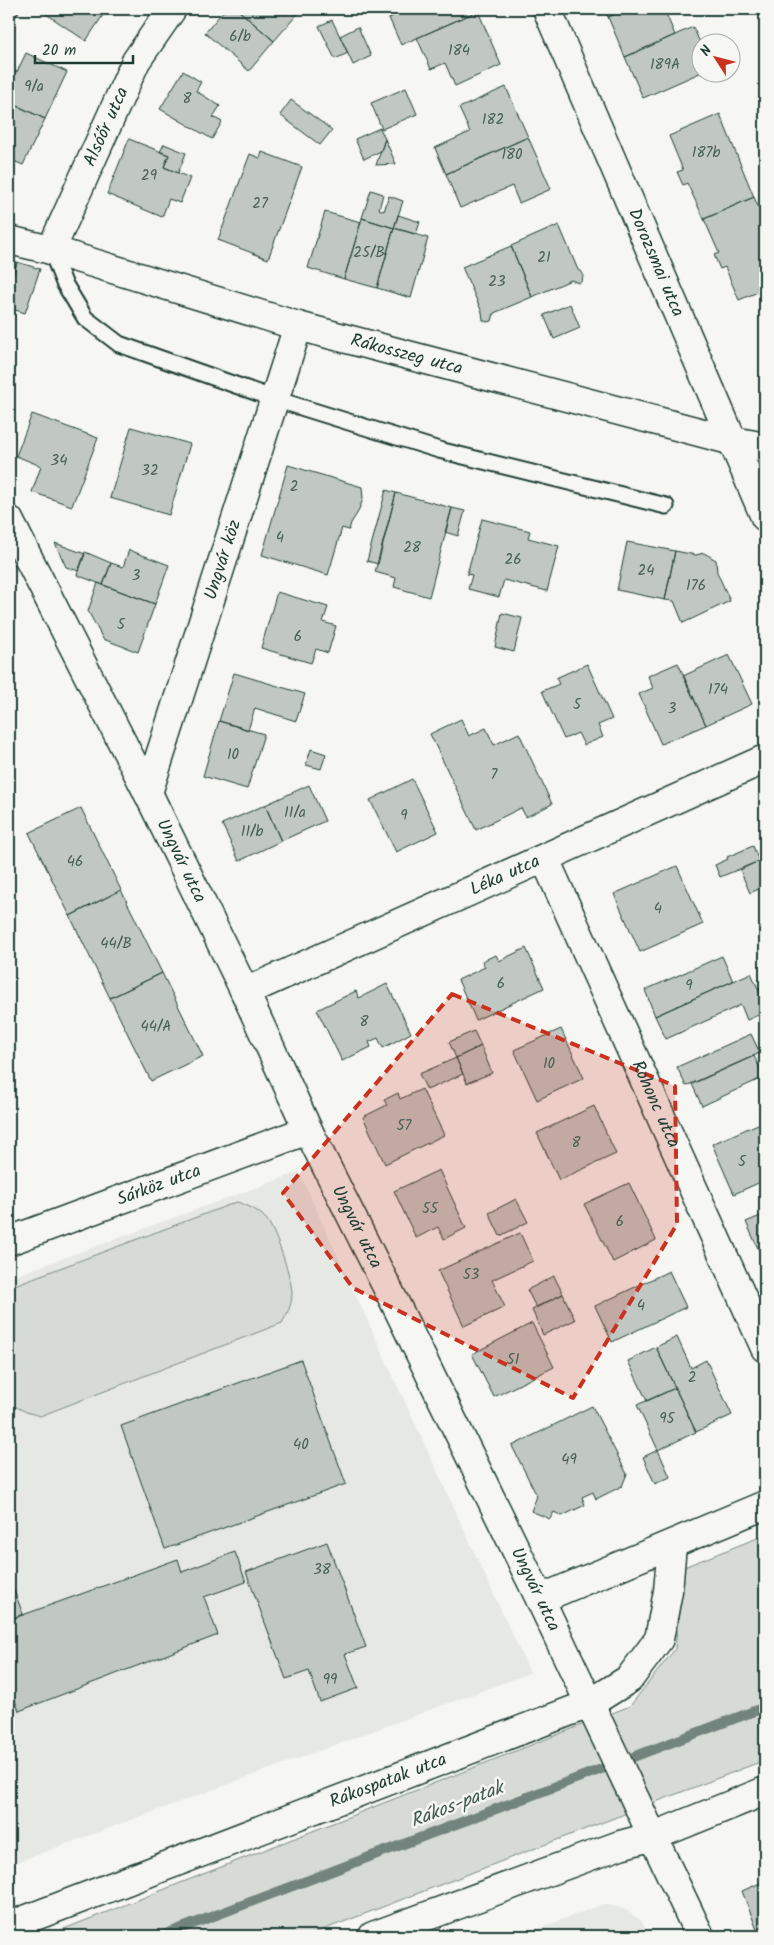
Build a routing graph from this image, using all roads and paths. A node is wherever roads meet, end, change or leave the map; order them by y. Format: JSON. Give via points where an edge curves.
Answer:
{"nodes":[{"id":1,"x":172,"y":9,"type":"edge"},
{"id":2,"x":547,"y":9,"type":"edge"},
{"id":3,"x":9,"y":240,"type":"edge"},
{"id":4,"x":51,"y":250,"type":"junction"},
{"id":5,"x":298,"y":326,"type":"junction"},
{"id":6,"x":275,"y":400,"type":"junction"},
{"id":7,"x":733,"y":441,"type":"junction"},
{"id":8,"x":765,"y":447,"type":"edge"},
{"id":9,"x":666,"y":506,"type":"dead end"},
{"id":10,"x":765,"y":517,"type":"edge"},
{"id":11,"x":9,"y":520,"type":"edge"},
{"id":12,"x":765,"y":759,"type":"edge"},
{"id":13,"x":148,"y":793,"type":"junction"},
{"id":14,"x":546,"y":858,"type":"junction"},
{"id":15,"x":245,"y":992,"type":"junction"},
{"id":16,"x":308,"y":1130,"type":"junction"},
{"id":17,"x":9,"y":1241,"type":"edge"},
{"id":18,"x":765,"y":1348,"type":"edge"},
{"id":19,"x":765,"y":1505,"type":"edge"},
{"id":20,"x":672,"y":1545,"type":"junction"},
{"id":21,"x":540,"y":1600,"type":"junction"},
{"id":22,"x":595,"y":1716,"type":"junction"},
{"id":23,"x":765,"y":1791,"type":"edge"},
{"id":24,"x":654,"y":1836,"type":"junction"},
{"id":25,"x":9,"y":1926,"type":"edge"},
{"id":26,"x":373,"y":1936,"type":"edge"},
{"id":27,"x":700,"y":1936,"type":"edge"}],
"edges":[{"from":1,"to":4,"type":"street","name":"Alsóőr utca","via":[[136,61]]},
{"from":2,"to":7,"type":"street","name":"Dorozsmai utca"},
{"from":3,"to":4,"type":"street","name":"Rákosszeg utca"},
{"from":4,"to":5,"type":"street","name":"Rákosszeg utca"},
{"from":4,"to":6,"type":"lane","via":[[64,283],[85,318],[119,344]]},
{"from":5,"to":6,"type":"street","name":"Ungvár köz"},
{"from":5,"to":7,"type":"street","name":"Rákosszeg utca"},
{"from":6,"to":9,"type":"lane","via":[[439,450]]},
{"from":6,"to":13,"type":"street","name":"Ungvár köz"},
{"from":7,"to":8,"type":"street","name":"Rákosszeg utca"},
{"from":7,"to":10,"type":"street","name":"Dorozsmai utca"},
{"from":11,"to":13,"type":"street","name":"Ungvár utca"},
{"from":12,"to":14,"type":"street","name":"Léka utca"},
{"from":13,"to":15,"type":"street","name":"Ungvár utca"},
{"from":14,"to":15,"type":"street","name":"Léka utca"},
{"from":14,"to":18,"type":"street","name":"Rohonc utca"},
{"from":15,"to":16,"type":"street","name":"Ungvár utca"},
{"from":16,"to":17,"type":"street","name":"Sárköz utca"},
{"from":16,"to":21,"type":"street","name":"Ungvár utca"},
{"from":19,"to":20,"type":"street"},
{"from":20,"to":21,"type":"street"},
{"from":20,"to":22,"type":"street","name":"Rákospatak utca","via":[[659,1639]]},
{"from":21,"to":22,"type":"street","name":"Ungvár utca"},
{"from":22,"to":24,"type":"street","name":"Ungvár utca"},
{"from":22,"to":25,"type":"street","name":"Rákospatak utca"},
{"from":23,"to":24,"type":"street"},
{"from":24,"to":26,"type":"street","via":[[620,1844]]},
{"from":24,"to":27,"type":"street","name":"Ungvár utca"}]}
